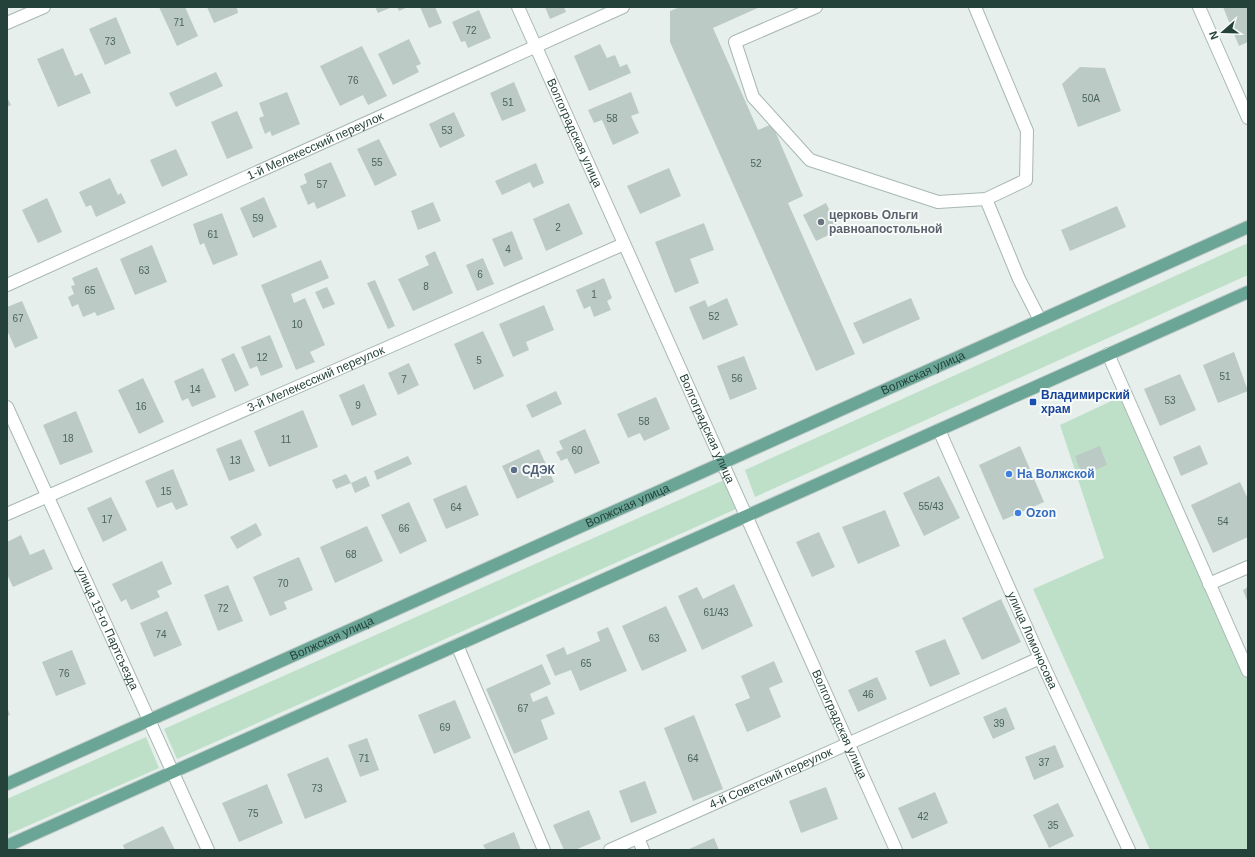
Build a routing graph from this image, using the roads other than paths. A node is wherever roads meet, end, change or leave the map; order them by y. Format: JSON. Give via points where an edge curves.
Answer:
{"nodes":[{"id":1,"x":44,"y":7,"type":"edge"},
{"id":2,"x":518,"y":7,"type":"edge"},
{"id":3,"x":623,"y":7,"type":"edge"},
{"id":4,"x":816,"y":7,"type":"edge"},
{"id":5,"x":974,"y":7,"type":"edge"},
{"id":6,"x":1199,"y":7,"type":"edge"},
{"id":7,"x":7,"y":23,"type":"edge"},
{"id":8,"x":536,"y":46,"type":"junction"},
{"id":9,"x":1248,"y":118,"type":"edge"},
{"id":10,"x":986,"y":199,"type":"junction"},
{"id":11,"x":1248,"y":227,"type":"edge"},
{"id":12,"x":624,"y":244,"type":"junction"},
{"id":13,"x":7,"y":284,"type":"edge"},
{"id":14,"x":1248,"y":292,"type":"edge"},
{"id":15,"x":1040,"y":320,"type":"junction"},
{"id":16,"x":1108,"y":354,"type":"junction"},
{"id":17,"x":7,"y":407,"type":"edge"},
{"id":18,"x":939,"y":430,"type":"junction"},
{"id":19,"x":722,"y":463,"type":"junction"},
{"id":20,"x":47,"y":496,"type":"junction"},
{"id":21,"x":7,"y":514,"type":"edge"},
{"id":22,"x":746,"y":516,"type":"junction"},
{"id":23,"x":1248,"y":567,"type":"edge"},
{"id":24,"x":1209,"y":584,"type":"junction"},
{"id":25,"x":457,"y":645,"type":"junction"},
{"id":26,"x":1040,"y":658,"type":"junction"},
{"id":27,"x":1248,"y":672,"type":"edge"},
{"id":28,"x":149,"y":720,"type":"junction"},
{"id":29,"x":848,"y":743,"type":"junction"},
{"id":30,"x":173,"y":772,"type":"junction"},
{"id":31,"x":7,"y":784,"type":"edge"},
{"id":32,"x":638,"y":838,"type":"junction"},
{"id":33,"x":7,"y":846,"type":"edge"},
{"id":34,"x":208,"y":850,"type":"edge"},
{"id":35,"x":544,"y":850,"type":"edge"},
{"id":36,"x":610,"y":850,"type":"edge"},
{"id":37,"x":644,"y":850,"type":"edge"},
{"id":38,"x":896,"y":850,"type":"edge"},
{"id":39,"x":1129,"y":850,"type":"edge"}],
"edges":[{"from":1,"to":7,"type":"street"},
{"from":2,"to":8,"type":"street","name":"Волгоградская улица"},
{"from":3,"to":8,"type":"street","name":"1-й Мелекесский переулок"},
{"from":4,"to":10,"type":"street","via":[[735,42],[753,97],[810,160],[938,202]]},
{"from":5,"to":10,"type":"street","via":[[1026,131],[1026,180]]},
{"from":6,"to":9,"type":"street"},
{"from":8,"to":12,"type":"street","name":"Волгоградская улица"},
{"from":8,"to":13,"type":"street","name":"1-й Мелекесский переулок"},
{"from":10,"to":15,"type":"street","via":[[1019,279]]},
{"from":11,"to":15,"type":"main road","name":"Волжская улица"},
{"from":12,"to":19,"type":"street","name":"Волгоградская улица"},
{"from":12,"to":20,"type":"street","name":"3-й Мелекесский переулок"},
{"from":14,"to":16,"type":"main road"},
{"from":15,"to":19,"type":"main road","name":"Волжская улица"},
{"from":16,"to":18,"type":"main road"},
{"from":16,"to":24,"type":"street"},
{"from":17,"to":20,"type":"street","name":"улица 19-го Партсъезда"},
{"from":18,"to":22,"type":"main road"},
{"from":18,"to":26,"type":"street","name":"улица Ломоносова"},
{"from":19,"to":22,"type":"street","name":"Волгоградская улица"},
{"from":19,"to":28,"type":"main road","name":"Волжская улица"},
{"from":20,"to":21,"type":"street","name":"3-й Мелекесский переулок"},
{"from":20,"to":28,"type":"street","name":"улица 19-го Партсъезда"},
{"from":22,"to":25,"type":"main road"},
{"from":22,"to":29,"type":"street","name":"Волгоградская улица"},
{"from":23,"to":24,"type":"street"},
{"from":24,"to":27,"type":"street"},
{"from":25,"to":30,"type":"main road"},
{"from":25,"to":35,"type":"street"},
{"from":26,"to":29,"type":"street","name":"4-й Советский переулок"},
{"from":26,"to":39,"type":"street","name":"улица Ломоносова"},
{"from":28,"to":30,"type":"street","name":"улица 19-го Партсъезда"},
{"from":28,"to":31,"type":"main road","name":"Волжская улица"},
{"from":29,"to":32,"type":"street","name":"4-й Советский переулок"},
{"from":29,"to":38,"type":"street","name":"Волгоградская улица"},
{"from":30,"to":33,"type":"main road"},
{"from":30,"to":34,"type":"street","name":"улица 19-го Партсъезда"},
{"from":32,"to":36,"type":"street","name":"4-й Советский переулок"},
{"from":32,"to":37,"type":"street"}]}
